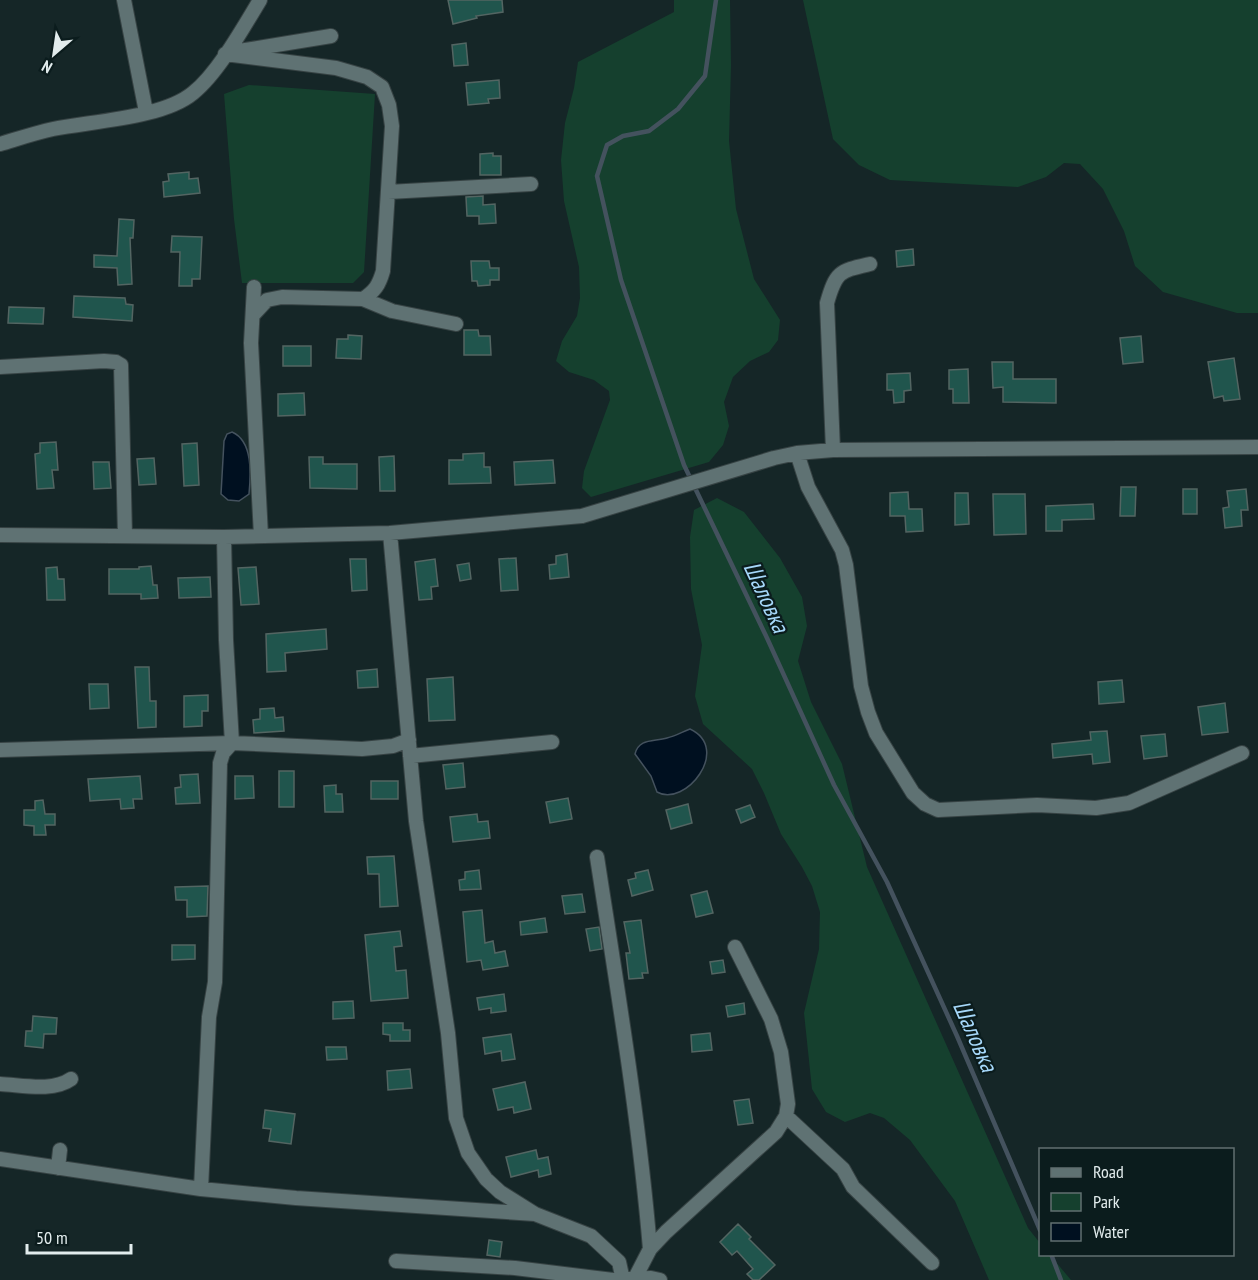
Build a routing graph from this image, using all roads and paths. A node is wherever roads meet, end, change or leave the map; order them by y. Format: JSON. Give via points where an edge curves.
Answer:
{"nodes":[{"id":1,"x":124,"y":0,"type":"edge"},
{"id":2,"x":260,"y":0,"type":"edge"},
{"id":3,"x":331,"y":36,"type":"dead end"},
{"id":4,"x":225,"y":54,"type":"junction"},
{"id":5,"x":146,"y":112,"type":"junction"},
{"id":6,"x":1,"y":139,"type":"edge"},
{"id":7,"x":531,"y":184,"type":"dead end"},
{"id":8,"x":388,"y":192,"type":"junction"},
{"id":9,"x":870,"y":264,"type":"dead end"},
{"id":10,"x":254,"y":286,"type":"dead end"},
{"id":11,"x":363,"y":299,"type":"junction"},
{"id":12,"x":252,"y":315,"type":"junction"},
{"id":13,"x":456,"y":324,"type":"dead end"},
{"id":14,"x":0,"y":368,"type":"edge"},
{"id":15,"x":1258,"y":447,"type":"edge"},
{"id":16,"x":833,"y":450,"type":"junction"},
{"id":17,"x":797,"y":453,"type":"junction"},
{"id":18,"x":390,"y":533,"type":"junction"},
{"id":19,"x":0,"y":535,"type":"edge"},
{"id":20,"x":125,"y":536,"type":"junction"},
{"id":21,"x":261,"y":536,"type":"junction"},
{"id":22,"x":224,"y":537,"type":"junction"},
{"id":23,"x":409,"y":740,"type":"junction"},
{"id":24,"x":552,"y":742,"type":"dead end"},
{"id":25,"x":232,"y":743,"type":"junction"},
{"id":26,"x":0,"y":750,"type":"edge"},
{"id":27,"x":1242,"y":753,"type":"dead end"},
{"id":28,"x":410,"y":756,"type":"junction"},
{"id":29,"x":597,"y":857,"type":"dead end"},
{"id":30,"x":735,"y":947,"type":"dead end"},
{"id":31,"x":71,"y":1079,"type":"dead end"},
{"id":32,"x":0,"y":1084,"type":"edge"},
{"id":33,"x":786,"y":1116,"type":"junction"},
{"id":34,"x":60,"y":1150,"type":"dead end"},
{"id":35,"x":0,"y":1159,"type":"edge"},
{"id":36,"x":58,"y":1168,"type":"junction"},
{"id":37,"x":201,"y":1189,"type":"junction"},
{"id":38,"x":535,"y":1214,"type":"junction"},
{"id":39,"x":650,"y":1249,"type":"junction"},
{"id":40,"x":396,"y":1261,"type":"dead end"},
{"id":41,"x":932,"y":1263,"type":"dead end"},
{"id":42,"x":628,"y":1279,"type":"edge"},
{"id":43,"x":613,"y":1280,"type":"edge"},
{"id":44,"x":660,"y":1280,"type":"edge"}],
"edges":[{"from":1,"to":5,"type":"street"},
{"from":2,"to":4,"type":"street"},
{"from":3,"to":4,"type":"street"},
{"from":4,"to":5,"type":"street","via":[[195,92],[179,103]]},
{"from":4,"to":8,"type":"street","via":[[356,72],[382,87],[392,126]]},
{"from":5,"to":6,"type":"street"},
{"from":7,"to":8,"type":"street"},
{"from":8,"to":11,"type":"street","via":[[383,271],[379,284]]},
{"from":9,"to":16,"type":"street","via":[[838,275],[827,303]]},
{"from":10,"to":12,"type":"street"},
{"from":11,"to":12,"type":"street","via":[[282,297],[267,300]]},
{"from":11,"to":13,"type":"street","via":[[392,311]]},
{"from":12,"to":21,"type":"street"},
{"from":14,"to":20,"type":"street","via":[[104,361],[121,365]]},
{"from":15,"to":16,"type":"street"},
{"from":16,"to":17,"type":"street"},
{"from":17,"to":18,"type":"street","via":[[582,516]]},
{"from":17,"to":27,"type":"street","via":[[808,487],[842,550],[868,712],[876,733],[913,793],[925,804],[938,810],[1129,804]]},
{"from":18,"to":21,"type":"street"},
{"from":18,"to":23,"type":"street"},
{"from":19,"to":20,"type":"street"},
{"from":20,"to":22,"type":"street"},
{"from":21,"to":22,"type":"street"},
{"from":22,"to":25,"type":"street"},
{"from":23,"to":25,"type":"street","via":[[362,749]]},
{"from":23,"to":28,"type":"street"},
{"from":24,"to":28,"type":"street"},
{"from":25,"to":26,"type":"street"},
{"from":25,"to":37,"type":"street","via":[[219,763],[216,982],[209,1017]]},
{"from":28,"to":38,"type":"street","via":[[456,1118],[468,1153],[486,1179]]},
{"from":29,"to":39,"type":"street","via":[[631,1075]]},
{"from":30,"to":33,"type":"street","via":[[778,1036],[788,1104]]},
{"from":31,"to":32,"type":"street","via":[[53,1086]]},
{"from":33,"to":39,"type":"street","via":[[776,1132]]},
{"from":33,"to":41,"type":"street","via":[[843,1169],[853,1187]]},
{"from":34,"to":36,"type":"street"},
{"from":35,"to":36,"type":"street"},
{"from":36,"to":37,"type":"street"},
{"from":37,"to":38,"type":"street"},
{"from":38,"to":42,"type":"street","via":[[591,1236],[619,1262]]},
{"from":39,"to":42,"type":"street"},
{"from":40,"to":43,"type":"street","via":[[515,1268]]},
{"from":42,"to":44,"type":"street"}]}
